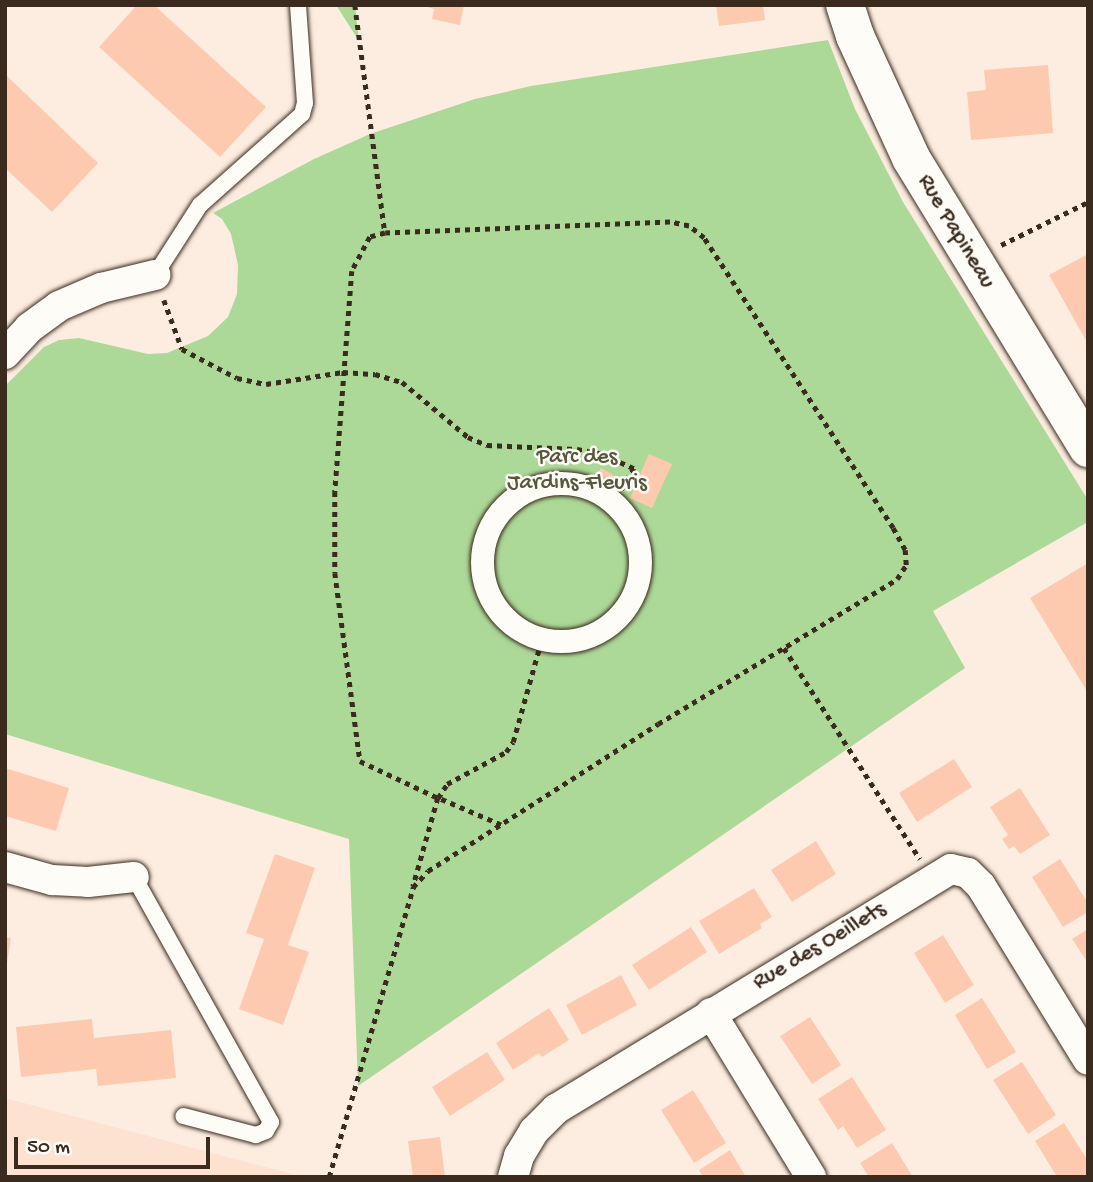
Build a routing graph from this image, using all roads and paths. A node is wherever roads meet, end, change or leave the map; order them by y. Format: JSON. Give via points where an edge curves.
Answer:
{"nodes":[{"id":1,"x":298,"y":5,"type":"edge"},
{"id":2,"x":355,"y":5,"type":"edge"},
{"id":3,"x":845,"y":5,"type":"edge"},
{"id":4,"x":1088,"y":202,"type":"edge"},
{"id":5,"x":385,"y":233,"type":"junction"},
{"id":6,"x":977,"y":267,"type":"junction"},
{"id":7,"x":155,"y":275,"type":"junction"},
{"id":8,"x":5,"y":354,"type":"edge"},
{"id":9,"x":343,"y":372,"type":"junction"},
{"id":10,"x":1088,"y":447,"type":"edge"},
{"id":11,"x":614,"y":502,"type":"junction"},
{"id":12,"x":542,"y":638,"type":"junction"},
{"id":13,"x":783,"y":648,"type":"junction"},
{"id":14,"x":438,"y":798,"type":"junction"},
{"id":15,"x":501,"y":825,"type":"junction"},
{"id":16,"x":5,"y":867,"type":"edge"},
{"id":17,"x":134,"y":877,"type":"joint"},
{"id":18,"x":933,"y":878,"type":"junction"},
{"id":19,"x":413,"y":887,"type":"junction"},
{"id":20,"x":711,"y":1013,"type":"junction"},
{"id":21,"x":1088,"y":1060,"type":"edge"},
{"id":22,"x":183,"y":1116,"type":"dead end"},
{"id":23,"x":329,"y":1177,"type":"edge"},
{"id":24,"x":513,"y":1177,"type":"edge"},
{"id":25,"x":811,"y":1177,"type":"edge"}],
"edges":[{"from":1,"to":7,"type":"lane","via":[[302,114],[200,205]]},
{"from":2,"to":5,"type":"path"},
{"from":3,"to":6,"type":"street","name":"Rue Papineau","via":[[892,122]]},
{"from":4,"to":6,"type":"path","via":[[997,248]]},
{"from":5,"to":9,"type":"path","via":[[370,237],[352,271]]},
{"from":5,"to":13,"type":"path","via":[[670,222],[689,226],[704,238],[905,550],[906,565],[897,579]]},
{"from":6,"to":10,"type":"street","name":"Rue Papineau"},
{"from":7,"to":8,"type":"street","via":[[101,288],[60,306],[29,328]]},
{"from":7,"to":9,"type":"path","via":[[182,349],[206,363],[237,378],[265,384]]},
{"from":9,"to":11,"type":"path","via":[[402,382],[468,437],[487,444],[577,449],[625,463],[634,468]]},
{"from":9,"to":14,"type":"path","via":[[335,573],[360,761]]},
{"from":11,"to":12,"type":"street","via":[[629,522],[639,548],[634,594],[603,629],[573,640]]},
{"from":11,"to":12,"type":"street","via":[[585,486],[552,483],[520,494],[507,504],[488,532],[482,565],[491,598],[512,624]]},
{"from":12,"to":14,"type":"path","via":[[513,742],[506,752],[447,784]]},
{"from":13,"to":15,"type":"path"},
{"from":13,"to":18,"type":"path"},
{"from":14,"to":15,"type":"path"},
{"from":14,"to":19,"type":"path"},
{"from":15,"to":19,"type":"path","via":[[446,857]]},
{"from":16,"to":17,"type":"street","via":[[52,880]]},
{"from":17,"to":22,"type":"lane","via":[[271,1122],[266,1131],[256,1135]]},
{"from":18,"to":20,"type":"street","name":"Rue des Oeillets"},
{"from":18,"to":21,"type":"street","name":"Rue des Oeillets","via":[[951,869],[968,873],[981,886]]},
{"from":19,"to":23,"type":"path"},
{"from":20,"to":24,"type":"street","name":"Rue des Oeillets","via":[[556,1109],[534,1130]]},
{"from":20,"to":25,"type":"street"}]}
